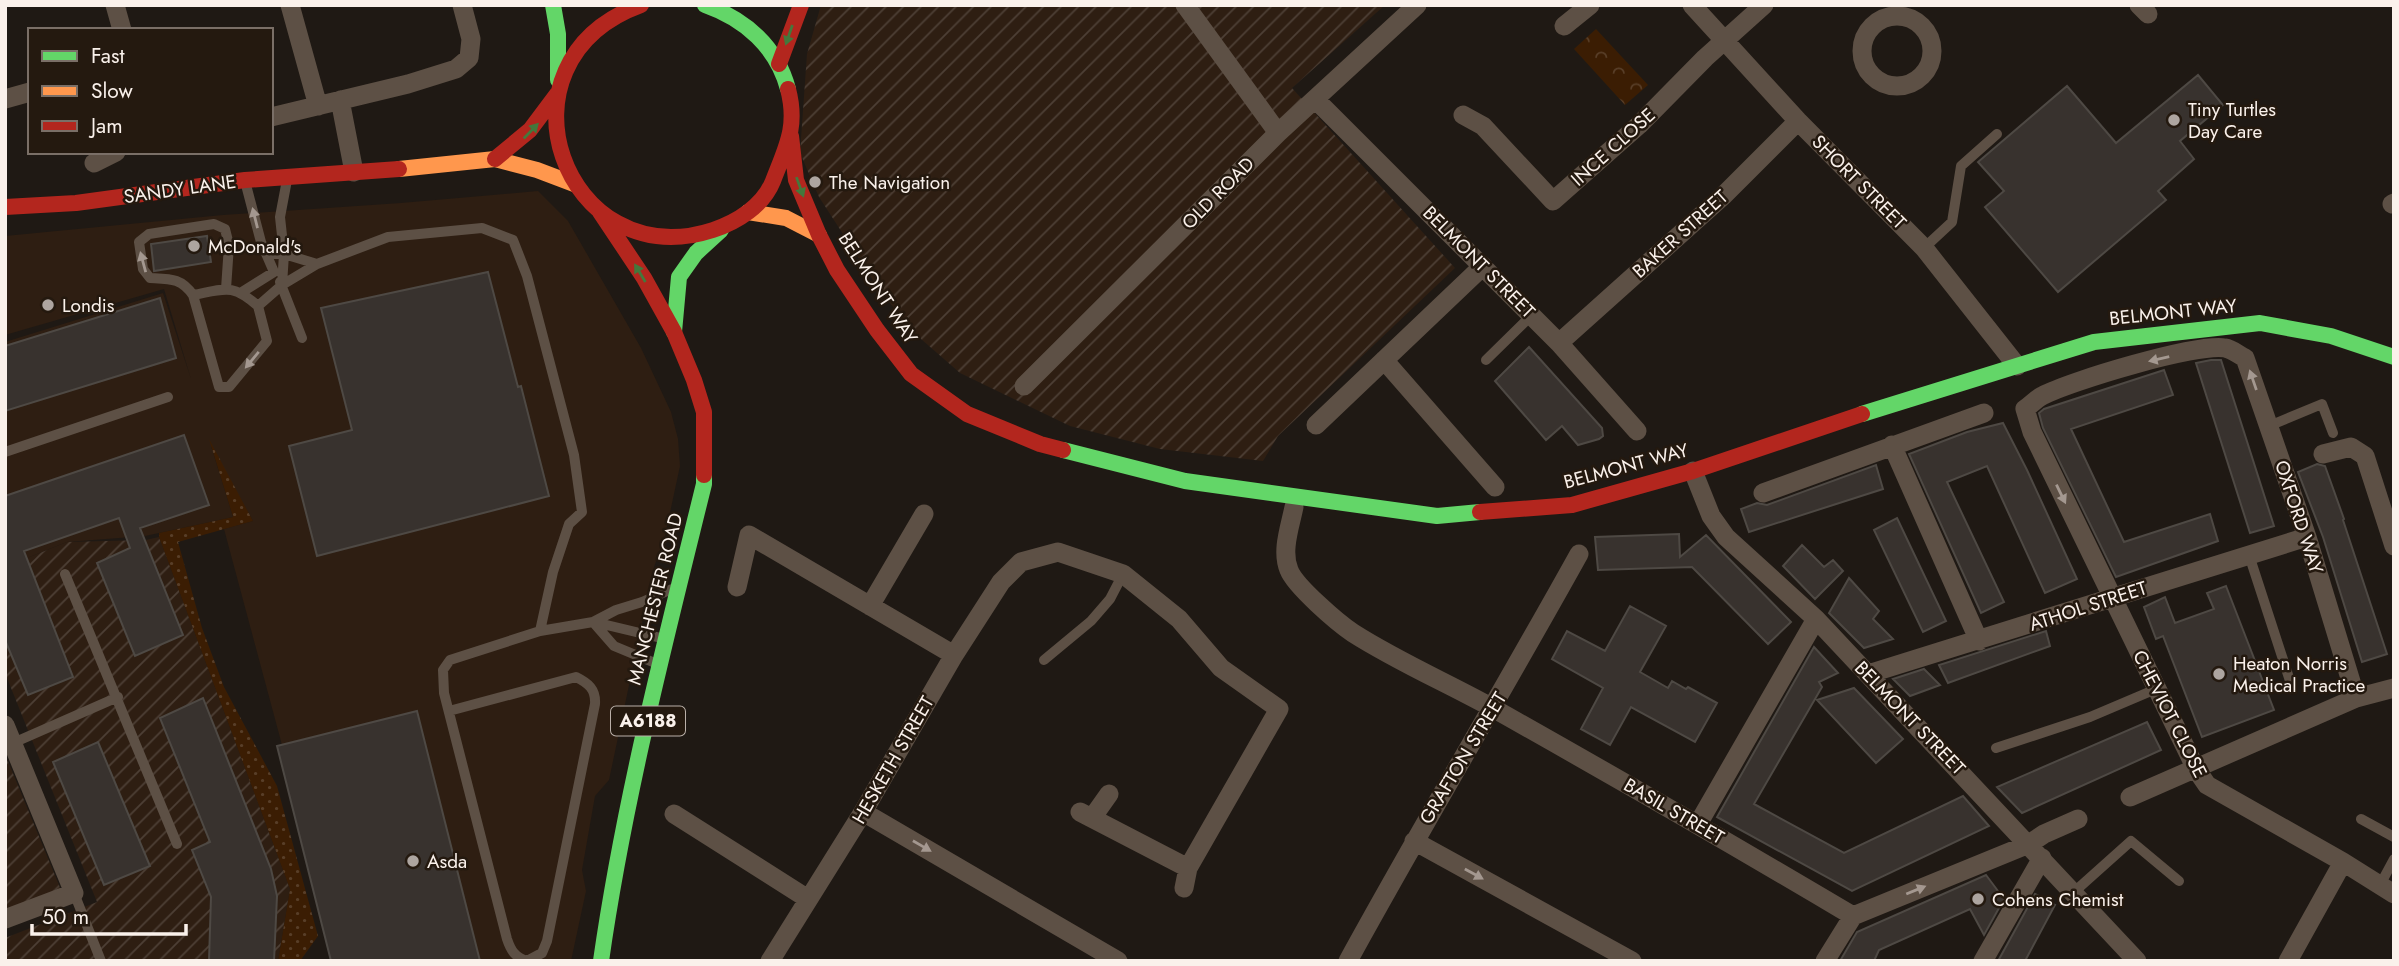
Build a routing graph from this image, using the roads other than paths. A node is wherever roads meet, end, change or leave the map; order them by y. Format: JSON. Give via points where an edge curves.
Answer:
{"nodes":[{"id":1,"x":290,"y":5,"type":"edge"},
{"id":2,"x":462,"y":5,"type":"edge"},
{"id":3,"x":553,"y":5,"type":"edge"},
{"id":4,"x":641,"y":5,"type":"edge"},
{"id":5,"x":705,"y":5,"type":"edge"},
{"id":6,"x":801,"y":5,"type":"edge"},
{"id":7,"x":1185,"y":5,"type":"edge"},
{"id":8,"x":1417,"y":5,"type":"edge"},
{"id":9,"x":1590,"y":5,"type":"edge"},
{"id":10,"x":1692,"y":5,"type":"edge"},
{"id":11,"x":1764,"y":5,"type":"edge"},
{"id":12,"x":119,"y":6,"type":"edge"},
{"id":13,"x":1564,"y":26,"type":"dead end"},
{"id":14,"x":122,"y":28,"type":"edge"},
{"id":15,"x":1725,"y":42,"type":"junction"},
{"id":16,"x":779,"y":64,"type":"junction"},
{"id":17,"x":558,"y":91,"type":"junction"},
{"id":18,"x":28,"y":93,"type":"edge"},
{"id":19,"x":5,"y":99,"type":"edge"},
{"id":20,"x":1315,"y":99,"type":"junction"},
{"id":21,"x":340,"y":100,"type":"junction"},
{"id":22,"x":317,"y":106,"type":"junction"},
{"id":23,"x":1463,"y":115,"type":"dead end"},
{"id":24,"x":273,"y":117,"type":"edge"},
{"id":25,"x":1798,"y":121,"type":"junction"},
{"id":26,"x":1278,"y":133,"type":"junction"},
{"id":27,"x":1997,"y":134,"type":"dead end"},
{"id":28,"x":791,"y":136,"type":"junction"},
{"id":29,"x":112,"y":154,"type":"edge"},
{"id":30,"x":495,"y":159,"type":"junction"},
{"id":31,"x":94,"y":163,"type":"dead end"},
{"id":32,"x":354,"y":172,"type":"junction"},
{"id":33,"x":288,"y":176,"type":"junction"},
{"id":34,"x":245,"y":180,"type":"junction"},
{"id":35,"x":574,"y":184,"type":"junction"},
{"id":36,"x":5,"y":207,"type":"edge"},
{"id":37,"x":600,"y":212,"type":"junction"},
{"id":38,"x":748,"y":212,"type":"junction"},
{"id":39,"x":724,"y":227,"type":"junction"},
{"id":40,"x":820,"y":235,"type":"junction"},
{"id":41,"x":1924,"y":248,"type":"junction"},
{"id":42,"x":267,"y":254,"type":"junction"},
{"id":43,"x":285,"y":254,"type":"junction"},
{"id":44,"x":317,"y":264,"type":"junction"},
{"id":45,"x":1483,"y":266,"type":"junction"},
{"id":46,"x":274,"y":272,"type":"junction"},
{"id":47,"x":282,"y":285,"type":"junction"},
{"id":48,"x":226,"y":289,"type":"junction"},
{"id":49,"x":242,"y":292,"type":"junction"},
{"id":50,"x":193,"y":295,"type":"junction"},
{"id":51,"x":258,"y":306,"type":"junction"},
{"id":52,"x":1532,"y":316,"type":"junction"},
{"id":53,"x":674,"y":332,"type":"junction"},
{"id":54,"x":302,"y":338,"type":"dead end"},
{"id":55,"x":1559,"y":343,"type":"junction"},
{"id":56,"x":2394,"y":357,"type":"edge"},
{"id":57,"x":1384,"y":360,"type":"junction"},
{"id":58,"x":1486,"y":360,"type":"dead end"},
{"id":59,"x":2017,"y":366,"type":"junction"},
{"id":60,"x":1024,"y":386,"type":"dead end"},
{"id":61,"x":169,"y":397,"type":"dead end"},
{"id":62,"x":1984,"y":413,"type":"dead end"},
{"id":63,"x":1316,"y":425,"type":"dead end"},
{"id":64,"x":2269,"y":426,"type":"junction"},
{"id":65,"x":1637,"y":431,"type":"dead end"},
{"id":66,"x":2032,"y":432,"type":"joint"},
{"id":67,"x":2333,"y":433,"type":"dead end"},
{"id":68,"x":1892,"y":445,"type":"junction"},
{"id":69,"x":5,"y":452,"type":"edge"},
{"id":70,"x":2323,"y":454,"type":"dead end"},
{"id":71,"x":1693,"y":471,"type":"junction"},
{"id":72,"x":1494,"y":487,"type":"dead end"},
{"id":73,"x":1763,"y":493,"type":"dead end"},
{"id":74,"x":1294,"y":507,"type":"dead end"},
{"id":75,"x":924,"y":514,"type":"dead end"},
{"id":76,"x":2307,"y":537,"type":"junction"},
{"id":77,"x":2394,"y":546,"type":"edge"},
{"id":78,"x":1579,"y":555,"type":"dead end"},
{"id":79,"x":2249,"y":555,"type":"junction"},
{"id":80,"x":65,"y":574,"type":"dead end"},
{"id":81,"x":1122,"y":574,"type":"junction"},
{"id":82,"x":679,"y":586,"type":"junction"},
{"id":83,"x":737,"y":587,"type":"dead end"},
{"id":84,"x":2112,"y":598,"type":"junction"},
{"id":85,"x":870,"y":606,"type":"junction"},
{"id":86,"x":1816,"y":619,"type":"junction"},
{"id":87,"x":593,"y":622,"type":"junction"},
{"id":88,"x":540,"y":631,"type":"junction"},
{"id":89,"x":665,"y":639,"type":"junction"},
{"id":90,"x":1979,"y":640,"type":"junction"},
{"id":91,"x":954,"y":655,"type":"junction"},
{"id":92,"x":1044,"y":660,"type":"dead end"},
{"id":93,"x":659,"y":664,"type":"junction"},
{"id":94,"x":1868,"y":674,"type":"junction"},
{"id":95,"x":2291,"y":684,"type":"dead end"},
{"id":96,"x":2394,"y":688,"type":"edge"},
{"id":97,"x":2156,"y":689,"type":"junction"},
{"id":98,"x":118,"y":697,"type":"junction"},
{"id":99,"x":2356,"y":698,"type":"junction"},
{"id":100,"x":1493,"y":708,"type":"junction"},
{"id":101,"x":449,"y":711,"type":"junction"},
{"id":102,"x":5,"y":725,"type":"edge"},
{"id":103,"x":13,"y":743,"type":"junction"},
{"id":104,"x":1996,"y":748,"type":"dead end"},
{"id":105,"x":2196,"y":769,"type":"junction"},
{"id":106,"x":1109,"y":794,"type":"dead end"},
{"id":107,"x":2130,"y":797,"type":"dead end"},
{"id":108,"x":863,"y":812,"type":"junction"},
{"id":109,"x":674,"y":814,"type":"dead end"},
{"id":110,"x":2078,"y":819,"type":"dead end"},
{"id":111,"x":2361,"y":819,"type":"dead end"},
{"id":112,"x":1698,"y":824,"type":"junction"},
{"id":113,"x":2394,"y":836,"type":"edge"},
{"id":114,"x":1414,"y":841,"type":"junction"},
{"id":115,"x":177,"y":844,"type":"dead end"},
{"id":116,"x":2036,"y":850,"type":"junction"},
{"id":117,"x":2394,"y":859,"type":"edge"},
{"id":118,"x":2343,"y":862,"type":"junction"},
{"id":119,"x":1188,"y":868,"type":"junction"},
{"id":120,"x":2179,"y":881,"type":"dead end"},
{"id":121,"x":1184,"y":888,"type":"dead end"},
{"id":122,"x":2387,"y":889,"type":"edge"},
{"id":123,"x":2074,"y":892,"type":"junction"},
{"id":124,"x":74,"y":893,"type":"junction"},
{"id":125,"x":808,"y":899,"type":"junction"},
{"id":126,"x":1853,"y":916,"type":"junction"},
{"id":127,"x":5,"y":919,"type":"edge"},
{"id":128,"x":101,"y":961,"type":"edge"},
{"id":129,"x":527,"y":961,"type":"edge"},
{"id":130,"x":601,"y":961,"type":"edge"},
{"id":131,"x":770,"y":961,"type":"edge"},
{"id":132,"x":1118,"y":961,"type":"edge"},
{"id":133,"x":1348,"y":961,"type":"edge"},
{"id":134,"x":1632,"y":961,"type":"edge"},
{"id":135,"x":1825,"y":961,"type":"edge"},
{"id":136,"x":1983,"y":961,"type":"edge"},
{"id":137,"x":2137,"y":961,"type":"edge"},
{"id":138,"x":2288,"y":961,"type":"edge"}],
"edges":[{"from":1,"to":22,"type":"street"},
{"from":2,"to":21,"type":"street","via":[[471,40],[469,58],[456,69]]},
{"from":3,"to":17,"type":"main road"},
{"from":4,"to":17,"type":"main road","name":"SANDY LANE","via":[[593,31],[572,57]]},
{"from":5,"to":16,"type":"main road","name":"BELMONT WAY","via":[[730,14],[758,36]]},
{"from":6,"to":16,"type":"main road","one_way":true},
{"from":7,"to":26,"type":"street"},
{"from":8,"to":20,"type":"street","name":"OLD ROAD"},
{"from":9,"to":13,"type":"street"},
{"from":10,"to":15,"type":"street","name":"SHORT STREET"},
{"from":11,"to":15,"type":"street","name":"INCE CLOSE"},
{"from":12,"to":14,"type":"street"},
{"from":15,"to":23,"type":"street","name":"INCE CLOSE","via":[[1553,201],[1483,126]]},
{"from":15,"to":25,"type":"street","name":"SHORT STREET"},
{"from":16,"to":28,"type":"main road","name":"BELMONT WAY","via":[[792,105]]},
{"from":30,"to":17,"type":"main road","name":"SANDY LANE","one_way":true,"via":[[539,123]]},
{"from":17,"to":35,"type":"main road","via":[[555,121],[560,154]]},
{"from":18,"to":19,"type":"street"},
{"from":20,"to":26,"type":"street","name":"OLD ROAD"},
{"from":20,"to":45,"type":"street","name":"BELMONT STREET"},
{"from":21,"to":22,"type":"street"},
{"from":21,"to":32,"type":"street"},
{"from":22,"to":24,"type":"street"},
{"from":25,"to":41,"type":"street","name":"SHORT STREET"},
{"from":25,"to":55,"type":"street","name":"BAKER STREET","via":[[1723,196]]},
{"from":26,"to":60,"type":"street","name":"OLD ROAD"},
{"from":27,"to":41,"type":"lane","via":[[1961,166],[1952,222]]},
{"from":28,"to":38,"type":"main road","via":[[767,192]]},
{"from":28,"to":40,"type":"main road","name":"BELMONT WAY","one_way":true,"via":[[796,180]]},
{"from":29,"to":31,"type":"street"},
{"from":30,"to":32,"type":"main road","name":"SANDY LANE"},
{"from":30,"to":35,"type":"main road","name":"SANDY LANE"},
{"from":32,"to":33,"type":"main road","name":"SANDY LANE"},
{"from":33,"to":34,"type":"main road","name":"SANDY LANE"},
{"from":33,"to":43,"type":"lane","via":[[280,217]]},
{"from":34,"to":36,"type":"main road","name":"SANDY LANE","via":[[76,203]]},
{"from":42,"to":34,"type":"lane","one_way":true},
{"from":35,"to":37,"type":"main road"},
{"from":37,"to":39,"type":"main road","via":[[628,229],[660,237],[693,236]]},
{"from":53,"to":37,"type":"main road","name":"MANCHESTER ROAD","number":"A6188","one_way":true},
{"from":38,"to":39,"type":"main road"},
{"from":38,"to":40,"type":"main road","name":"BELMONT WAY","via":[[771,212]]},
{"from":39,"to":53,"type":"main road","name":"MANCHESTER ROAD","number":"A6188","via":[[679,277]]},
{"from":40,"to":71,"type":"main road","name":"BELMONT WAY","via":[[837,270],[911,374],[967,414],[1040,444],[1185,481],[1437,516],[1572,505]]},
{"from":41,"to":59,"type":"street","name":"SHORT STREET"},
{"from":42,"to":43,"type":"lane"},
{"from":42,"to":46,"type":"lane"},
{"from":43,"to":44,"type":"lane"},
{"from":43,"to":47,"type":"lane"},
{"from":44,"to":47,"type":"lane"},
{"from":44,"to":88,"type":"lane","via":[[388,237],[482,228],[513,240],[527,276],[571,445],[582,512],[569,524]]},
{"from":45,"to":52,"type":"street","name":"BELMONT STREET"},
{"from":45,"to":57,"type":"street"},
{"from":46,"to":47,"type":"lane"},
{"from":46,"to":49,"type":"lane"},
{"from":47,"to":51,"type":"lane"},
{"from":47,"to":54,"type":"lane"},
{"from":48,"to":49,"type":"lane"},
{"from":48,"to":50,"type":"lane"},
{"from":50,"to":48,"type":"lane","one_way":true,"via":[[185,284],[150,278],[143,269],[139,242],[149,234],[214,224],[225,229],[229,245]]},
{"from":49,"to":51,"type":"lane"},
{"from":51,"to":50,"type":"lane","one_way":true,"via":[[267,341],[229,387],[219,387]]},
{"from":52,"to":55,"type":"street","name":"BELMONT STREET"},
{"from":52,"to":58,"type":"lane"},
{"from":53,"to":82,"type":"main road","name":"MANCHESTER ROAD","number":"A6188","via":[[704,412],[704,484]]},
{"from":55,"to":65,"type":"street","name":"BELMONT STREET"},
{"from":56,"to":59,"type":"main road","name":"BELMONT WAY","via":[[2331,336],[2260,323],[2095,342]]},
{"from":57,"to":63,"type":"street"},
{"from":57,"to":72,"type":"street"},
{"from":59,"to":71,"type":"main road","name":"BELMONT WAY"},
{"from":61,"to":69,"type":"lane"},
{"from":62,"to":68,"type":"street"},
{"from":64,"to":66,"type":"street","name":"OXFORD WAY","one_way":true,"via":[[2245,358],[2226,348],[2124,367],[2041,396],[2025,409]]},
{"from":64,"to":67,"type":"lane","via":[[2322,404]]},
{"from":64,"to":76,"type":"street","name":"OXFORD WAY"},
{"from":66,"to":84,"type":"street","name":"CHEVIOT CLOSE","one_way":true},
{"from":68,"to":73,"type":"street"},
{"from":68,"to":90,"type":"street"},
{"from":70,"to":77,"type":"street","via":[[2351,447],[2365,456]]},
{"from":71,"to":86,"type":"street","name":"BELMONT STREET","via":[[1711,516],[1726,537]]},
{"from":74,"to":100,"type":"street","name":"BASIL STREET","via":[[1286,551],[1289,571],[1304,590],[1350,631]]},
{"from":75,"to":85,"type":"street"},
{"from":76,"to":79,"type":"street","name":"ATHOL STREET"},
{"from":76,"to":99,"type":"street","name":"OXFORD WAY"},
{"from":78,"to":100,"type":"street","name":"GRAFTON STREET"},
{"from":79,"to":84,"type":"street","name":"ATHOL STREET"},
{"from":79,"to":95,"type":"lane"},
{"from":80,"to":98,"type":"lane"},
{"from":81,"to":91,"type":"street","name":"HESKETH STREET","via":[[1058,552],[1021,562],[1001,582]]},
{"from":81,"to":92,"type":"lane","via":[[1110,599],[1091,621]]},
{"from":81,"to":119,"type":"street","via":[[1179,619],[1221,668],[1284,702]]},
{"from":82,"to":87,"type":"lane"},
{"from":82,"to":89,"type":"main road","name":"MANCHESTER ROAD","number":"A6188"},
{"from":83,"to":85,"type":"street","via":[[751,526]]},
{"from":84,"to":90,"type":"street","name":"ATHOL STREET"},
{"from":84,"to":97,"type":"street","name":"CHEVIOT CLOSE"},
{"from":85,"to":91,"type":"street"},
{"from":86,"to":94,"type":"street","name":"BELMONT STREET"},
{"from":86,"to":112,"type":"street"},
{"from":87,"to":88,"type":"lane"},
{"from":87,"to":89,"type":"lane"},
{"from":87,"to":93,"type":"lane","via":[[614,646]]},
{"from":88,"to":101,"type":"lane","via":[[450,660],[443,670]]},
{"from":89,"to":93,"type":"main road","name":"MANCHESTER ROAD","number":"A6188"},
{"from":90,"to":94,"type":"street","name":"ATHOL STREET"},
{"from":91,"to":108,"type":"street","name":"HESKETH STREET"},
{"from":93,"to":130,"type":"main road","name":"MANCHESTER ROAD","number":"A6188","via":[[612,885]]},
{"from":94,"to":116,"type":"street","name":"BELMONT STREET"},
{"from":96,"to":99,"type":"street"},
{"from":97,"to":104,"type":"lane"},
{"from":97,"to":105,"type":"street","name":"CHEVIOT CLOSE"},
{"from":98,"to":103,"type":"lane"},
{"from":98,"to":115,"type":"lane"},
{"from":99,"to":105,"type":"street"},
{"from":100,"to":112,"type":"street","name":"BASIL STREET"},
{"from":100,"to":114,"type":"street","name":"GRAFTON STREET"},
{"from":101,"to":129,"type":"lane","via":[[507,939],[511,951]]},
{"from":101,"to":129,"type":"lane","via":[[576,677],[594,690],[595,704],[547,941],[542,953]]},
{"from":102,"to":103,"type":"street"},
{"from":103,"to":124,"type":"street"},
{"from":105,"to":107,"type":"street"},
{"from":105,"to":118,"type":"street","name":"CHEVIOT CLOSE","via":[[2207,785]]},
{"from":106,"to":119,"type":"street","via":[[1086,815]]},
{"from":108,"to":125,"type":"street","name":"HESKETH STREET"},
{"from":108,"to":132,"type":"street","one_way":true},
{"from":109,"to":125,"type":"street"},
{"from":110,"to":116,"type":"street","via":[[2044,834]]},
{"from":111,"to":113,"type":"lane"},
{"from":112,"to":126,"type":"street","name":"BASIL STREET"},
{"from":114,"to":133,"type":"street","name":"GRAFTON STREET"},
{"from":114,"to":134,"type":"street","one_way":true},
{"from":116,"to":123,"type":"street","name":"BELMONT STREET"},
{"from":126,"to":116,"type":"street","one_way":true},
{"from":116,"to":136,"type":"street"},
{"from":117,"to":122,"type":"lane"},
{"from":118,"to":122,"type":"street","name":"CHEVIOT CLOSE"},
{"from":118,"to":138,"type":"street"},
{"from":119,"to":121,"type":"street"},
{"from":120,"to":123,"type":"lane","via":[[2131,841]]},
{"from":123,"to":137,"type":"street","name":"BELMONT STREET"},
{"from":124,"to":127,"type":"street"},
{"from":124,"to":128,"type":"lane"},
{"from":125,"to":131,"type":"street","name":"HESKETH STREET"},
{"from":126,"to":135,"type":"street"}]}
